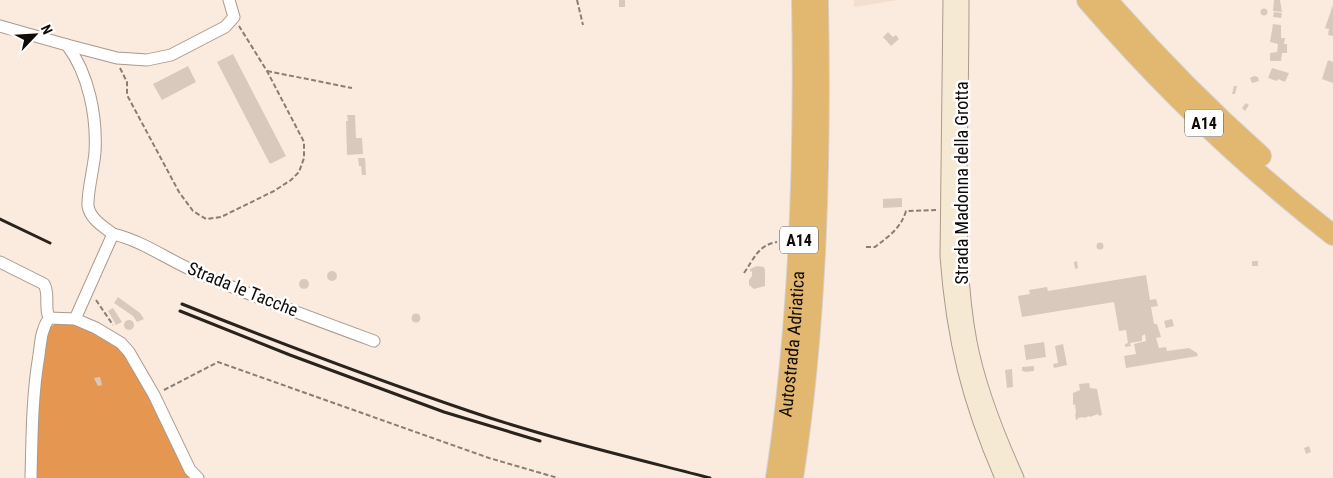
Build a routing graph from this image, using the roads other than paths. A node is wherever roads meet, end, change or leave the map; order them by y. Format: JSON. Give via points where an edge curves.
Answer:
{"nodes":[{"id":1,"x":229,"y":0,"type":"edge"},
{"id":2,"x":802,"y":0,"type":"edge"},
{"id":3,"x":818,"y":0,"type":"edge"},
{"id":4,"x":951,"y":0,"type":"edge"},
{"id":5,"x":961,"y":0,"type":"edge"},
{"id":6,"x":1087,"y":0,"type":"edge"},
{"id":7,"x":1107,"y":0,"type":"edge"},
{"id":8,"x":0,"y":26,"type":"edge"},
{"id":9,"x":67,"y":46,"type":"junction"},
{"id":10,"x":1333,"y":218,"type":"edge"},
{"id":11,"x":113,"y":234,"type":"junction"},
{"id":12,"x":1333,"y":235,"type":"edge"},
{"id":13,"x":0,"y":262,"type":"edge"},
{"id":14,"x":49,"y":318,"type":"junction"},
{"id":15,"x":75,"y":319,"type":"junction"},
{"id":16,"x":374,"y":341,"type":"dead end"},
{"id":17,"x":31,"y":478,"type":"edge"},
{"id":18,"x":198,"y":478,"type":"edge"},
{"id":19,"x":776,"y":478,"type":"edge"},
{"id":20,"x":793,"y":478,"type":"edge"},
{"id":21,"x":1003,"y":478,"type":"edge"},
{"id":22,"x":1016,"y":478,"type":"edge"}],
"edges":[{"from":1,"to":9,"type":"street","via":[[234,17],[225,27],[171,54],[147,60],[117,58]]},
{"from":2,"to":19,"type":"highway","name":"Autostrada Adriatica","number":"A14","via":[[801,213],[793,337]]},
{"from":3,"to":20,"type":"highway","name":"Autostrada Adriatica","number":"A14","via":[[819,118],[814,269]]},
{"from":4,"to":21,"type":"main road","name":"Strada Madonna della Grotta","via":[[948,256],[956,334],[975,408]]},
{"from":5,"to":22,"type":"main road","name":"Strada Madonna della Grotta","via":[[959,237],[964,311],[984,400]]},
{"from":6,"to":12,"type":"highway","number":"A14","via":[[1219,138]]},
{"from":7,"to":10,"type":"highway","number":"A14","via":[[1148,47],[1228,126]]},
{"from":8,"to":9,"type":"street"},
{"from":9,"to":11,"type":"street","name":"Strada le Tacche","via":[[74,54],[86,83],[94,118],[95,152],[88,205],[92,216]]},
{"from":11,"to":15,"type":"street"},
{"from":11,"to":16,"type":"street","name":"Strada le Tacche","via":[[129,238],[245,292]]},
{"from":13,"to":14,"type":"street","via":[[44,284]]},
{"from":14,"to":15,"type":"street"},
{"from":14,"to":17,"type":"street","via":[[41,336],[35,377]]},
{"from":15,"to":18,"type":"street","via":[[96,328],[129,352],[190,470]]}]}
